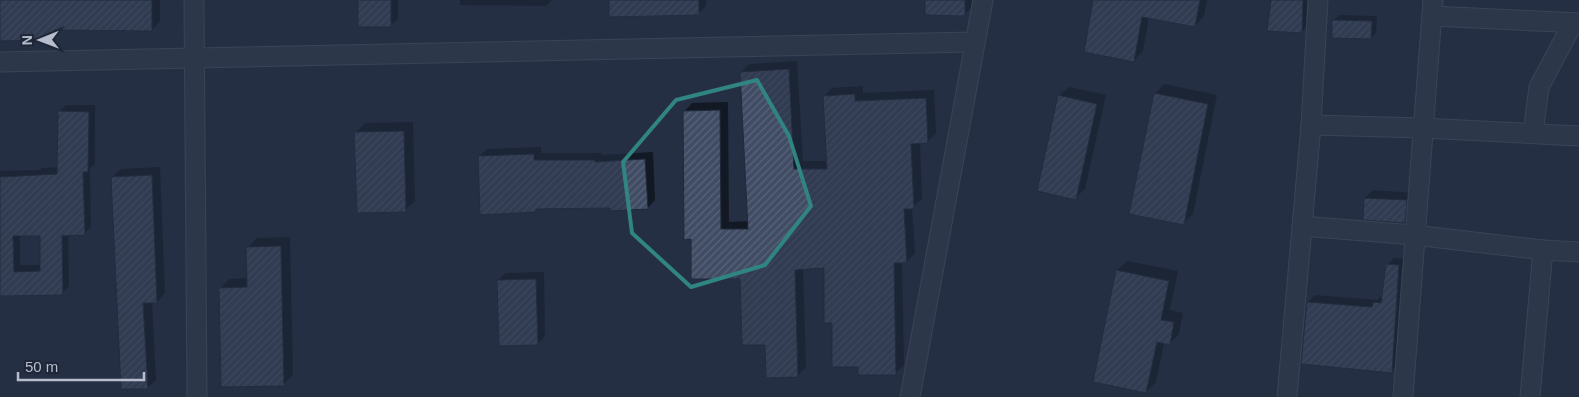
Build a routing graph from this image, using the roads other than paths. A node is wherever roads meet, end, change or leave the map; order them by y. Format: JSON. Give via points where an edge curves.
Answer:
{"nodes":[{"id":1,"x":194,"y":0,"type":"edge"},
{"id":2,"x":983,"y":0,"type":"edge"},
{"id":3,"x":1318,"y":0,"type":"edge"},
{"id":4,"x":1432,"y":8,"type":"edge"},
{"id":5,"x":1576,"y":23,"type":"edge"},
{"id":6,"x":975,"y":42,"type":"junction"},
{"id":7,"x":194,"y":58,"type":"junction"},
{"id":8,"x":0,"y":62,"type":"edge"},
{"id":9,"x":1311,"y":125,"type":"junction"},
{"id":10,"x":1423,"y":128,"type":"junction"},
{"id":11,"x":1534,"y":134,"type":"junction"},
{"id":12,"x":1579,"y":136,"type":"edge"},
{"id":13,"x":1302,"y":226,"type":"junction"},
{"id":14,"x":1414,"y":235,"type":"junction"},
{"id":15,"x":1543,"y":250,"type":"junction"},
{"id":16,"x":1579,"y":252,"type":"edge"},
{"id":17,"x":197,"y":397,"type":"edge"},
{"id":18,"x":910,"y":397,"type":"edge"},
{"id":19,"x":1287,"y":397,"type":"edge"},
{"id":20,"x":1403,"y":397,"type":"edge"},
{"id":21,"x":1530,"y":397,"type":"edge"}],
"edges":[{"from":1,"to":7,"type":"street"},
{"from":2,"to":6,"type":"street"},
{"from":3,"to":9,"type":"street"},
{"from":4,"to":5,"type":"street"},
{"from":4,"to":10,"type":"street"},
{"from":5,"to":11,"type":"street","via":[[1539,87]]},
{"from":6,"to":7,"type":"street"},
{"from":6,"to":18,"type":"street"},
{"from":7,"to":8,"type":"street"},
{"from":7,"to":17,"type":"street"},
{"from":9,"to":10,"type":"street"},
{"from":9,"to":13,"type":"street"},
{"from":10,"to":11,"type":"street"},
{"from":10,"to":14,"type":"street"},
{"from":11,"to":12,"type":"street"},
{"from":13,"to":14,"type":"street"},
{"from":13,"to":19,"type":"street"},
{"from":14,"to":15,"type":"street"},
{"from":14,"to":20,"type":"street"},
{"from":15,"to":16,"type":"street"},
{"from":15,"to":21,"type":"street"}]}
